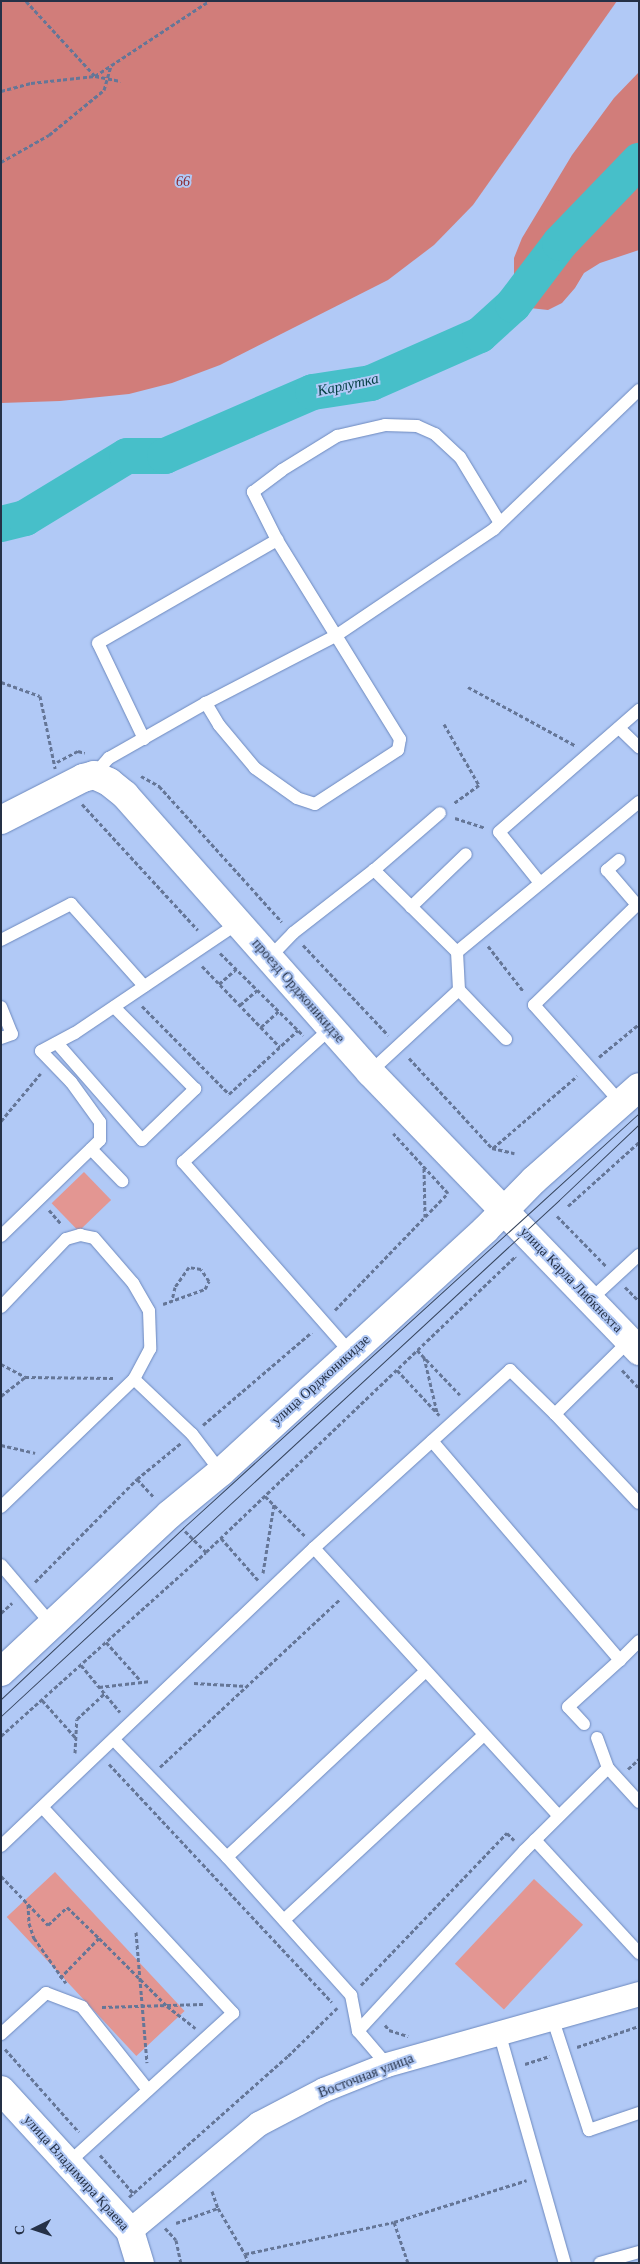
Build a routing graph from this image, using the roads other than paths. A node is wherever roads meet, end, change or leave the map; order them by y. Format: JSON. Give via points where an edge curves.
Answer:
{"nodes":[{"id":1,"x":639,"y":390,"type":"edge"},
{"id":2,"x":500,"y":523,"type":"junction"},
{"id":3,"x":278,"y":540,"type":"junction"},
{"id":4,"x":337,"y":635,"type":"junction"},
{"id":5,"x":206,"y":703,"type":"junction"},
{"id":6,"x":639,"y":710,"type":"edge"},
{"id":7,"x":619,"y":728,"type":"junction"},
{"id":8,"x":144,"y":739,"type":"junction"},
{"id":9,"x":639,"y":748,"type":"edge"},
{"id":10,"x":94,"y":775,"type":"junction"},
{"id":11,"x":639,"y":802,"type":"edge"},
{"id":12,"x":440,"y":813,"type":"road end"},
{"id":13,"x":1,"y":820,"type":"edge"},
{"id":14,"x":466,"y":854,"type":"dead end"},
{"id":15,"x":618,"y":860,"type":"dead end"},
{"id":16,"x":374,"y":870,"type":"junction"},
{"id":17,"x":540,"y":883,"type":"junction"},
{"id":18,"x":638,"y":904,"type":"edge"},
{"id":19,"x":411,"y":907,"type":"junction"},
{"id":20,"x":238,"y":923,"type":"junction"},
{"id":21,"x":1,"y":940,"type":"edge"},
{"id":22,"x":457,"y":952,"type":"junction"},
{"id":23,"x":269,"y":958,"type":"junction"},
{"id":24,"x":144,"y":986,"type":"junction"},
{"id":25,"x":459,"y":990,"type":"junction"},
{"id":26,"x":1,"y":1007,"type":"edge"},
{"id":27,"x":114,"y":1007,"type":"junction"},
{"id":28,"x":331,"y":1028,"type":"junction"},
{"id":29,"x":1,"y":1038,"type":"edge"},
{"id":30,"x":506,"y":1039,"type":"dead end"},
{"id":31,"x":57,"y":1043,"type":"junction"},
{"id":32,"x":370,"y":1072,"type":"junction"},
{"id":33,"x":630,"y":1095,"type":"edge"},
{"id":34,"x":91,"y":1149,"type":"junction"},
{"id":35,"x":122,"y":1181,"type":"dead end"},
{"id":36,"x":503,"y":1210,"type":"junction"},
{"id":37,"x":1,"y":1236,"type":"edge"},
{"id":38,"x":638,"y":1258,"type":"edge"},
{"id":39,"x":590,"y":1300,"type":"junction"},
{"id":40,"x":1,"y":1308,"type":"edge"},
{"id":41,"x":634,"y":1346,"type":"edge"},
{"id":42,"x":350,"y":1353,"type":"junction"},
{"id":43,"x":134,"y":1379,"type":"junction"},
{"id":44,"x":556,"y":1414,"type":"junction"},
{"id":45,"x":432,"y":1441,"type":"junction"},
{"id":46,"x":221,"y":1472,"type":"junction"},
{"id":47,"x":639,"y":1503,"type":"edge"},
{"id":48,"x":1,"y":1507,"type":"edge"},
{"id":49,"x":315,"y":1547,"type":"junction"},
{"id":50,"x":1,"y":1565,"type":"edge"},
{"id":51,"x":52,"y":1625,"type":"junction"},
{"id":52,"x":639,"y":1641,"type":"edge"},
{"id":53,"x":620,"y":1660,"type":"junction"},
{"id":54,"x":426,"y":1671,"type":"junction"},
{"id":55,"x":1,"y":1672,"type":"edge"},
{"id":56,"x":584,"y":1724,"type":"dead end"},
{"id":57,"x":484,"y":1735,"type":"junction"},
{"id":58,"x":597,"y":1738,"type":"dead end"},
{"id":59,"x":114,"y":1740,"type":"junction"},
{"id":60,"x":608,"y":1768,"type":"junction"},
{"id":61,"x":639,"y":1802,"type":"edge"},
{"id":62,"x":43,"y":1808,"type":"junction"},
{"id":63,"x":559,"y":1816,"type":"junction"},
{"id":64,"x":535,"y":1840,"type":"junction"},
{"id":65,"x":1,"y":1846,"type":"edge"},
{"id":66,"x":227,"y":1857,"type":"junction"},
{"id":67,"x":284,"y":1920,"type":"junction"},
{"id":68,"x":639,"y":1953,"type":"edge"},
{"id":69,"x":639,"y":1994,"type":"edge"},
{"id":70,"x":552,"y":2018,"type":"junction"},
{"id":71,"x":358,"y":2031,"type":"junction"},
{"id":72,"x":499,"y":2032,"type":"junction"},
{"id":73,"x":1,"y":2034,"type":"edge"},
{"id":74,"x":387,"y":2065,"type":"junction"},
{"id":75,"x":1,"y":2090,"type":"edge"},
{"id":76,"x":148,"y":2090,"type":"junction"},
{"id":77,"x":639,"y":2113,"type":"edge"},
{"id":78,"x":68,"y":2163,"type":"junction"},
{"id":79,"x":121,"y":2221,"type":"junction"},
{"id":80,"x":639,"y":2252,"type":"edge"},
{"id":81,"x":140,"y":2263,"type":"edge"},
{"id":82,"x":565,"y":2263,"type":"edge"},
{"id":83,"x":600,"y":2263,"type":"edge"}],
"edges":[{"from":1,"to":2,"type":"lane"},
{"from":2,"to":3,"type":"lane","via":[[460,457],[435,434],[417,426],[385,425],[337,436],[253,492]]},
{"from":2,"to":4,"type":"lane"},
{"from":3,"to":4,"type":"lane"},
{"from":3,"to":8,"type":"lane","via":[[98,643]]},
{"from":4,"to":5,"type":"lane"},
{"from":4,"to":5,"type":"lane","via":[[400,739],[398,750],[315,804],[297,798],[255,768],[219,725]]},
{"from":5,"to":8,"type":"lane"},
{"from":6,"to":7,"type":"lane"},
{"from":7,"to":9,"type":"lane"},
{"from":7,"to":17,"type":"lane","via":[[498,832]]},
{"from":8,"to":10,"type":"lane","via":[[109,758]]},
{"from":10,"to":13,"type":"main road"},
{"from":10,"to":20,"type":"main road","name":"проезд Орджоникидзе","via":[[125,795]]},
{"from":11,"to":17,"type":"lane"},
{"from":12,"to":16,"type":"lane"},
{"from":14,"to":19,"type":"lane"},
{"from":15,"to":18,"type":"lane","via":[[607,870]]},
{"from":16,"to":19,"type":"lane"},
{"from":16,"to":23,"type":"lane","via":[[293,933]]},
{"from":17,"to":22,"type":"lane"},
{"from":18,"to":33,"type":"lane","via":[[534,1005],[588,1067]]},
{"from":19,"to":22,"type":"lane"},
{"from":20,"to":23,"type":"main road","name":"проезд Орджоникидзе"},
{"from":20,"to":24,"type":"lane"},
{"from":21,"to":24,"type":"lane","via":[[71,904]]},
{"from":22,"to":25,"type":"lane"},
{"from":23,"to":28,"type":"main road","name":"проезд Орджоникидзе"},
{"from":24,"to":27,"type":"lane"},
{"from":25,"to":30,"type":"lane"},
{"from":25,"to":32,"type":"lane"},
{"from":26,"to":29,"type":"lane","via":[[12,1034]]},
{"from":27,"to":31,"type":"lane"},
{"from":27,"to":31,"type":"lane","via":[[195,1089],[142,1140]]},
{"from":28,"to":32,"type":"main road","name":"проезд Орджоникидзе"},
{"from":28,"to":42,"type":"lane","via":[[184,1162]]},
{"from":31,"to":34,"type":"lane","via":[[41,1051],[71,1082],[100,1122],[100,1140]]},
{"from":32,"to":36,"type":"main road","name":"проезд Орджоникидзе"},
{"from":33,"to":36,"type":"main road","name":"улица Орджоникидзе"},
{"from":34,"to":35,"type":"lane"},
{"from":34,"to":37,"type":"lane"},
{"from":36,"to":39,"type":"main road","name":"улица Карла Либкнехта"},
{"from":36,"to":42,"type":"main road","name":"улица Орджоникидзе"},
{"from":38,"to":39,"type":"lane"},
{"from":39,"to":41,"type":"main road","name":"улица Карла Либкнехта"},
{"from":40,"to":43,"type":"lane","via":[[66,1239],[80,1235],[94,1238],[133,1284],[149,1311],[150,1349]]},
{"from":41,"to":44,"type":"lane"},
{"from":42,"to":46,"type":"main road","name":"улица Орджоникидзе"},
{"from":43,"to":46,"type":"lane","via":[[192,1434]]},
{"from":43,"to":48,"type":"lane"},
{"from":44,"to":45,"type":"lane","via":[[510,1370]]},
{"from":44,"to":47,"type":"lane"},
{"from":45,"to":49,"type":"lane"},
{"from":45,"to":53,"type":"lane"},
{"from":46,"to":51,"type":"main road","name":"улица Орджоникидзе","via":[[170,1514]]},
{"from":49,"to":54,"type":"lane"},
{"from":49,"to":59,"type":"lane"},
{"from":50,"to":51,"type":"lane"},
{"from":51,"to":55,"type":"main road","name":"улица Орджоникидзе"},
{"from":52,"to":53,"type":"lane"},
{"from":53,"to":56,"type":"lane","via":[[568,1707]]},
{"from":54,"to":57,"type":"lane"},
{"from":54,"to":66,"type":"lane"},
{"from":57,"to":63,"type":"lane"},
{"from":57,"to":67,"type":"lane"},
{"from":58,"to":60,"type":"lane"},
{"from":59,"to":62,"type":"lane"},
{"from":59,"to":66,"type":"lane"},
{"from":60,"to":61,"type":"lane"},
{"from":60,"to":63,"type":"lane"},
{"from":62,"to":65,"type":"lane"},
{"from":62,"to":76,"type":"lane","via":[[233,2013]]},
{"from":63,"to":64,"type":"lane"},
{"from":64,"to":68,"type":"lane"},
{"from":64,"to":71,"type":"lane"},
{"from":66,"to":67,"type":"lane"},
{"from":67,"to":71,"type":"lane","via":[[351,1995]]},
{"from":69,"to":70,"type":"street","name":"Восточная улица"},
{"from":70,"to":72,"type":"street","name":"Восточная улица"},
{"from":70,"to":77,"type":"lane","via":[[589,2130]]},
{"from":71,"to":74,"type":"lane"},
{"from":72,"to":74,"type":"street","name":"Восточная улица"},
{"from":72,"to":82,"type":"lane"},
{"from":73,"to":76,"type":"lane","via":[[46,1993],[82,2008]]},
{"from":74,"to":79,"type":"street","name":"Восточная улица","via":[[324,2090],[259,2124],[204,2169]]},
{"from":75,"to":78,"type":"main road","name":"улица Владимира Краева"},
{"from":76,"to":78,"type":"lane"},
{"from":78,"to":79,"type":"main road","name":"улица Владимира Краева"},
{"from":79,"to":81,"type":"main road","name":"улица Владимира Краева"},
{"from":80,"to":83,"type":"lane"}]}
